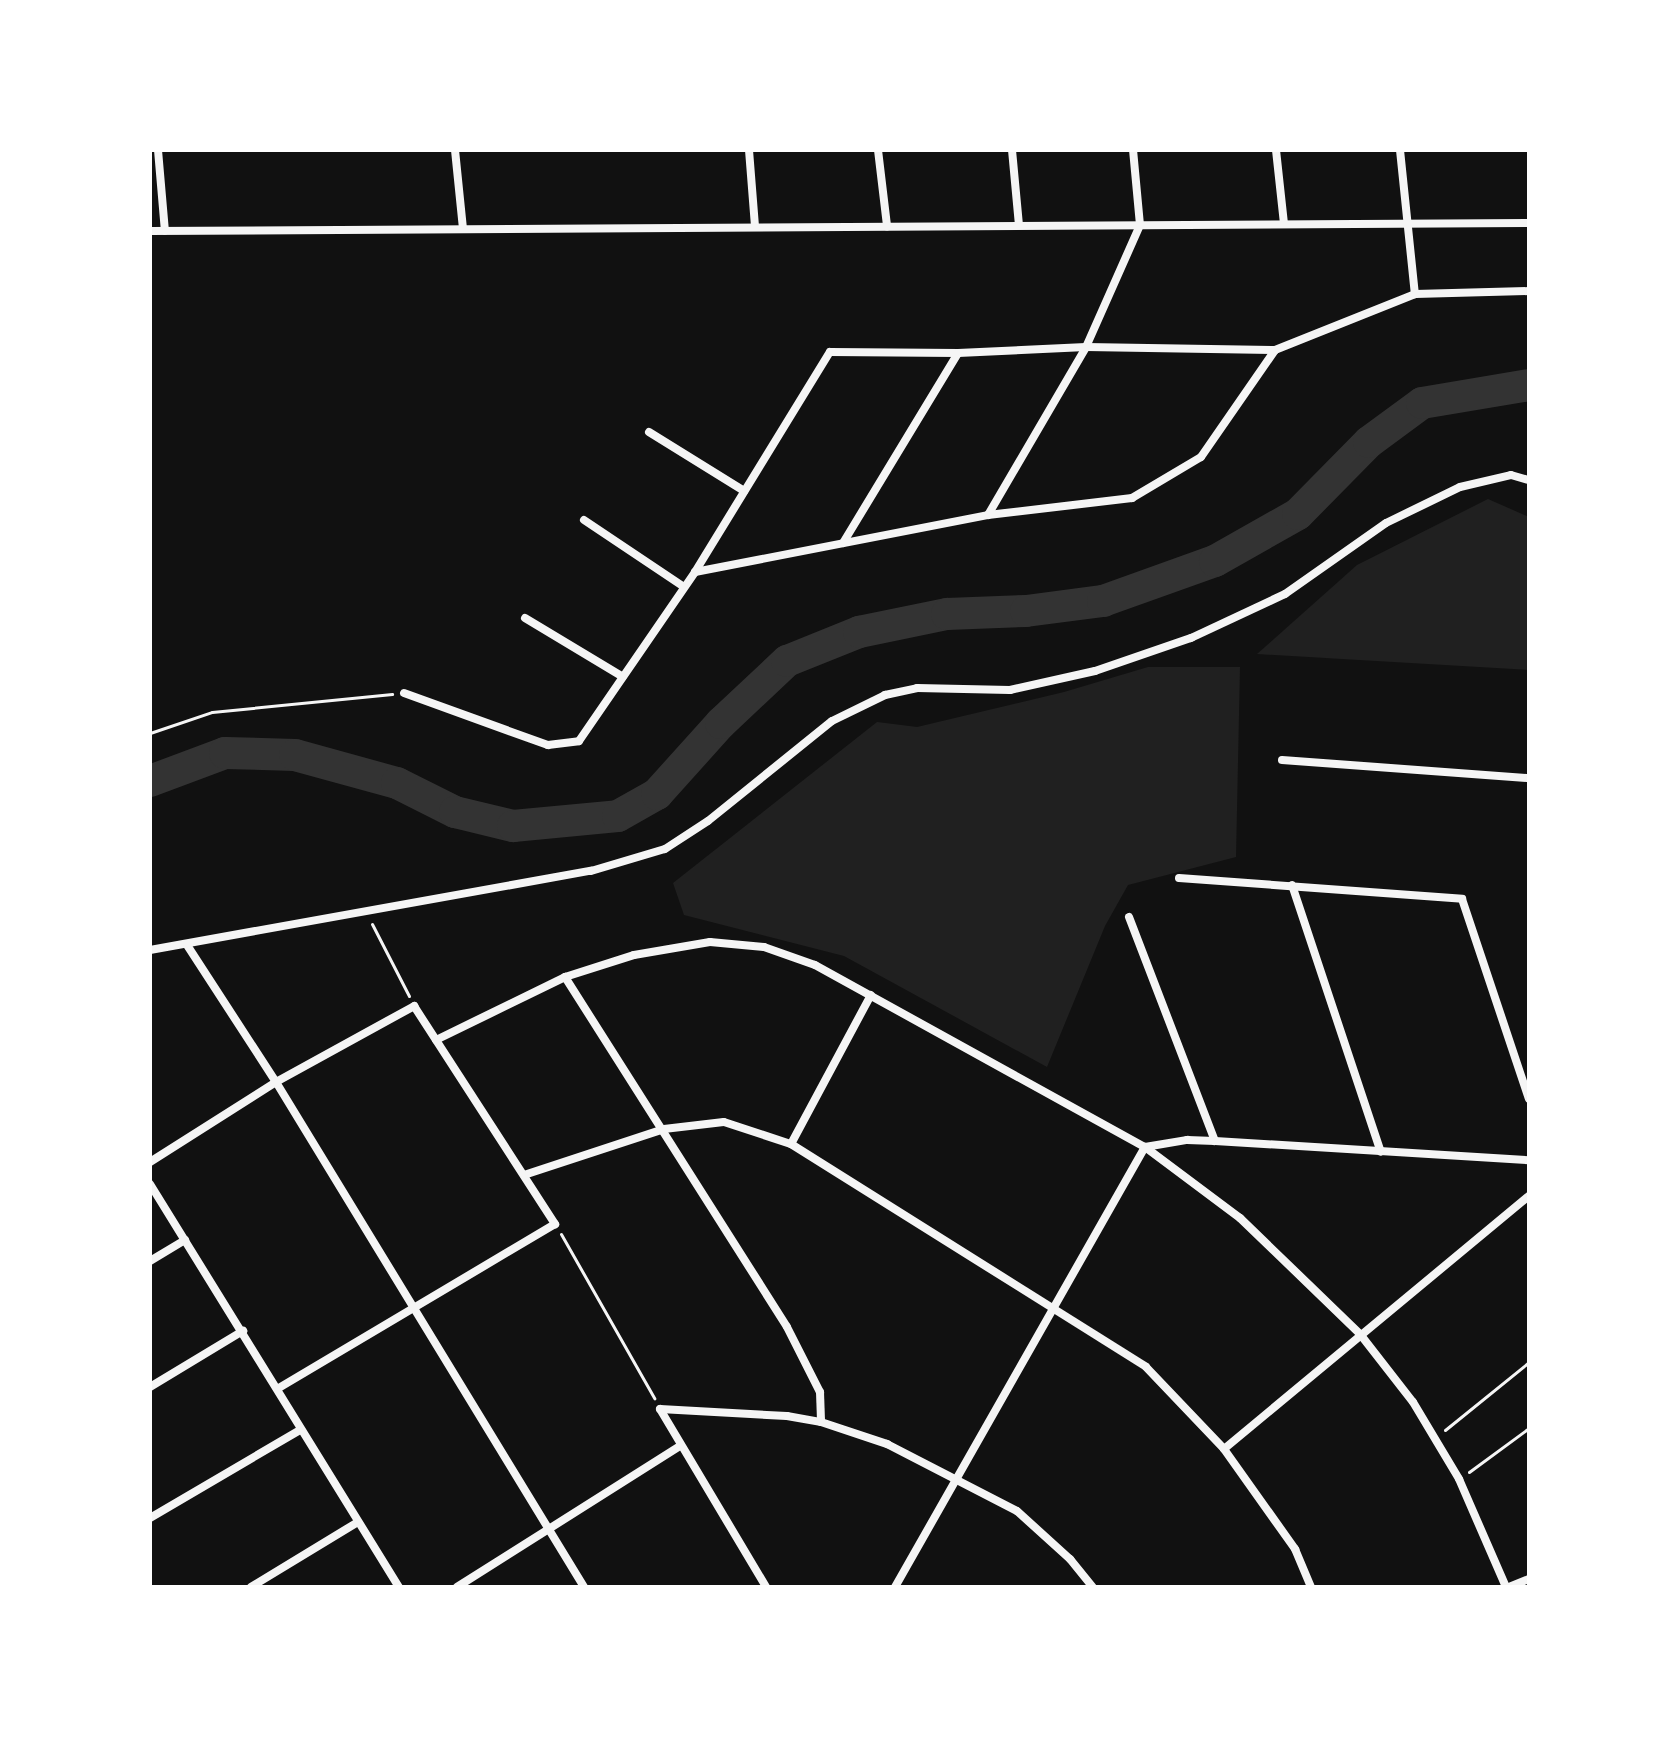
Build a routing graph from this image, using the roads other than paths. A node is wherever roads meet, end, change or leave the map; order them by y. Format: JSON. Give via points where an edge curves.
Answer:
{"nodes":[{"id":1,"x":158,"y":150,"type":"edge"},
{"id":2,"x":455,"y":150,"type":"edge"},
{"id":3,"x":749,"y":150,"type":"edge"},
{"id":4,"x":878,"y":150,"type":"edge"},
{"id":5,"x":1012,"y":150,"type":"edge"},
{"id":6,"x":1133,"y":150,"type":"edge"},
{"id":7,"x":1276,"y":150,"type":"edge"},
{"id":8,"x":1400,"y":150,"type":"edge"},
{"id":9,"x":1408,"y":223,"type":"junction"},
{"id":10,"x":1529,"y":223,"type":"edge"},
{"id":11,"x":1284,"y":224,"type":"junction"},
{"id":12,"x":1019,"y":225,"type":"junction"},
{"id":13,"x":1140,"y":225,"type":"junction"},
{"id":14,"x":887,"y":226,"type":"junction"},
{"id":15,"x":755,"y":227,"type":"junction"},
{"id":16,"x":463,"y":229,"type":"junction"},
{"id":17,"x":150,"y":231,"type":"edge"},
{"id":18,"x":165,"y":231,"type":"junction"},
{"id":19,"x":1529,"y":291,"type":"edge"},
{"id":20,"x":1415,"y":294,"type":"junction"},
{"id":21,"x":1086,"y":347,"type":"junction"},
{"id":22,"x":1275,"y":350,"type":"junction"},
{"id":23,"x":958,"y":353,"type":"junction"},
{"id":24,"x":649,"y":432,"type":"dead end"},
{"id":25,"x":1529,"y":480,"type":"edge"},
{"id":26,"x":744,"y":491,"type":"junction"},
{"id":27,"x":988,"y":515,"type":"junction"},
{"id":28,"x":584,"y":520,"type":"dead end"},
{"id":29,"x":843,"y":543,"type":"junction"},
{"id":30,"x":695,"y":572,"type":"junction"},
{"id":31,"x":684,"y":587,"type":"junction"},
{"id":32,"x":525,"y":618,"type":"dead end"},
{"id":33,"x":623,"y":677,"type":"junction"},
{"id":34,"x":404,"y":693,"type":"road end"},
{"id":35,"x":1282,"y":760,"type":"dead end"},
{"id":36,"x":1529,"y":778,"type":"edge"},
{"id":37,"x":1179,"y":878,"type":"dead end"},
{"id":38,"x":1292,"y":885,"type":"junction"},
{"id":39,"x":1129,"y":917,"type":"dead end"},
{"id":40,"x":187,"y":945,"type":"junction"},
{"id":41,"x":150,"y":950,"type":"edge"},
{"id":42,"x":565,"y":977,"type":"junction"},
{"id":43,"x":871,"y":995,"type":"junction"},
{"id":44,"x":436,"y":1040,"type":"junction"},
{"id":45,"x":276,"y":1082,"type":"junction"},
{"id":46,"x":1529,"y":1099,"type":"edge"},
{"id":47,"x":664,"y":1129,"type":"junction"},
{"id":48,"x":1215,"y":1141,"type":"junction"},
{"id":49,"x":791,"y":1144,"type":"junction"},
{"id":50,"x":1145,"y":1147,"type":"junction"},
{"id":51,"x":1381,"y":1152,"type":"junction"},
{"id":52,"x":1529,"y":1160,"type":"edge"},
{"id":53,"x":150,"y":1162,"type":"edge"},
{"id":54,"x":524,"y":1175,"type":"junction"},
{"id":55,"x":150,"y":1184,"type":"edge"},
{"id":56,"x":1529,"y":1196,"type":"edge"},
{"id":57,"x":185,"y":1240,"type":"junction"},
{"id":58,"x":150,"y":1261,"type":"edge"},
{"id":59,"x":413,"y":1307,"type":"junction"},
{"id":60,"x":1055,"y":1309,"type":"junction"},
{"id":61,"x":243,"y":1331,"type":"junction"},
{"id":62,"x":1360,"y":1334,"type":"junction"},
{"id":63,"x":150,"y":1387,"type":"edge"},
{"id":64,"x":277,"y":1389,"type":"junction"},
{"id":65,"x":821,"y":1422,"type":"junction"},
{"id":66,"x":300,"y":1430,"type":"junction"},
{"id":67,"x":680,"y":1446,"type":"junction"},
{"id":68,"x":1224,"y":1449,"type":"junction"},
{"id":69,"x":957,"y":1479,"type":"junction"},
{"id":70,"x":150,"y":1518,"type":"edge"},
{"id":71,"x":358,"y":1522,"type":"junction"},
{"id":72,"x":548,"y":1529,"type":"junction"},
{"id":73,"x":1529,"y":1579,"type":"edge"},
{"id":74,"x":251,"y":1587,"type":"edge"},
{"id":75,"x":399,"y":1587,"type":"edge"},
{"id":76,"x":457,"y":1587,"type":"edge"},
{"id":77,"x":584,"y":1587,"type":"edge"},
{"id":78,"x":766,"y":1587,"type":"edge"},
{"id":79,"x":895,"y":1587,"type":"edge"},
{"id":80,"x":1093,"y":1587,"type":"edge"},
{"id":81,"x":1311,"y":1587,"type":"edge"},
{"id":82,"x":1507,"y":1587,"type":"edge"}],
"edges":[{"from":1,"to":18,"type":"street"},
{"from":2,"to":16,"type":"street"},
{"from":3,"to":15,"type":"street"},
{"from":4,"to":14,"type":"street"},
{"from":5,"to":12,"type":"street"},
{"from":6,"to":13,"type":"street"},
{"from":7,"to":11,"type":"street"},
{"from":8,"to":9,"type":"street"},
{"from":9,"to":10,"type":"street"},
{"from":9,"to":11,"type":"street"},
{"from":9,"to":20,"type":"street"},
{"from":11,"to":13,"type":"street"},
{"from":12,"to":13,"type":"street"},
{"from":12,"to":14,"type":"street"},
{"from":13,"to":21,"type":"street"},
{"from":14,"to":15,"type":"street"},
{"from":15,"to":16,"type":"street"},
{"from":16,"to":18,"type":"street"},
{"from":17,"to":18,"type":"street"},
{"from":19,"to":20,"type":"street"},
{"from":20,"to":22,"type":"street"},
{"from":21,"to":22,"type":"street"},
{"from":21,"to":23,"type":"street"},
{"from":21,"to":27,"type":"street"},
{"from":22,"to":27,"type":"street","via":[[1201,457],[1132,498]]},
{"from":23,"to":26,"type":"street","via":[[830,352]]},
{"from":23,"to":29,"type":"street"},
{"from":24,"to":26,"type":"street"},
{"from":25,"to":40,"type":"street","via":[[1511,475],[1460,487],[1386,523],[1285,594],[1191,638],[1095,671],[1010,690],[917,688],[885,695],[832,721],[665,849],[591,871]]},
{"from":26,"to":30,"type":"street"},
{"from":27,"to":29,"type":"street"},
{"from":28,"to":31,"type":"street"},
{"from":29,"to":30,"type":"street"},
{"from":30,"to":31,"type":"street"},
{"from":31,"to":33,"type":"street"},
{"from":32,"to":33,"type":"street"},
{"from":33,"to":34,"type":"street","via":[[579,741],[548,745]]},
{"from":35,"to":36,"type":"street"},
{"from":37,"to":38,"type":"street"},
{"from":38,"to":46,"type":"street","via":[[1462,899]]},
{"from":38,"to":51,"type":"street"},
{"from":39,"to":48,"type":"street"},
{"from":40,"to":41,"type":"street"},
{"from":40,"to":45,"type":"street"},
{"from":42,"to":43,"type":"street","via":[[634,955],[710,942],[764,947],[815,965]]},
{"from":42,"to":44,"type":"street"},
{"from":42,"to":47,"type":"street"},
{"from":43,"to":49,"type":"street"},
{"from":43,"to":50,"type":"street"},
{"from":44,"to":45,"type":"street","via":[[414,1006]]},
{"from":44,"to":54,"type":"street"},
{"from":45,"to":53,"type":"street"},
{"from":45,"to":59,"type":"street"},
{"from":47,"to":49,"type":"street","via":[[724,1122]]},
{"from":47,"to":54,"type":"street"},
{"from":47,"to":65,"type":"street","via":[[809,1368],[820,1392]]},
{"from":48,"to":50,"type":"street"},
{"from":48,"to":51,"type":"street"},
{"from":49,"to":60,"type":"street"},
{"from":50,"to":60,"type":"street"},
{"from":50,"to":62,"type":"street","via":[[1240,1218]]},
{"from":51,"to":52,"type":"street"},
{"from":54,"to":59,"type":"street","via":[[555,1224]]},
{"from":55,"to":57,"type":"street"},
{"from":56,"to":62,"type":"street"},
{"from":57,"to":58,"type":"street"},
{"from":57,"to":61,"type":"street"},
{"from":59,"to":64,"type":"street"},
{"from":59,"to":72,"type":"street"},
{"from":60,"to":68,"type":"street","via":[[1146,1367]]},
{"from":60,"to":69,"type":"street"},
{"from":61,"to":63,"type":"street"},
{"from":61,"to":64,"type":"street"},
{"from":62,"to":68,"type":"street"},
{"from":62,"to":82,"type":"street","via":[[1437,1437]]},
{"from":64,"to":66,"type":"street"},
{"from":65,"to":67,"type":"street","via":[[742,1411],[660,1409]]},
{"from":65,"to":69,"type":"street","via":[[887,1444]]},
{"from":66,"to":70,"type":"street"},
{"from":66,"to":71,"type":"street"},
{"from":67,"to":72,"type":"street"},
{"from":67,"to":78,"type":"street"},
{"from":68,"to":81,"type":"street","via":[[1295,1549]]},
{"from":69,"to":79,"type":"street"},
{"from":69,"to":80,"type":"street","via":[[1017,1511]]},
{"from":71,"to":74,"type":"street"},
{"from":71,"to":75,"type":"street"},
{"from":72,"to":76,"type":"street"},
{"from":72,"to":77,"type":"street"},
{"from":73,"to":82,"type":"street"}]}
